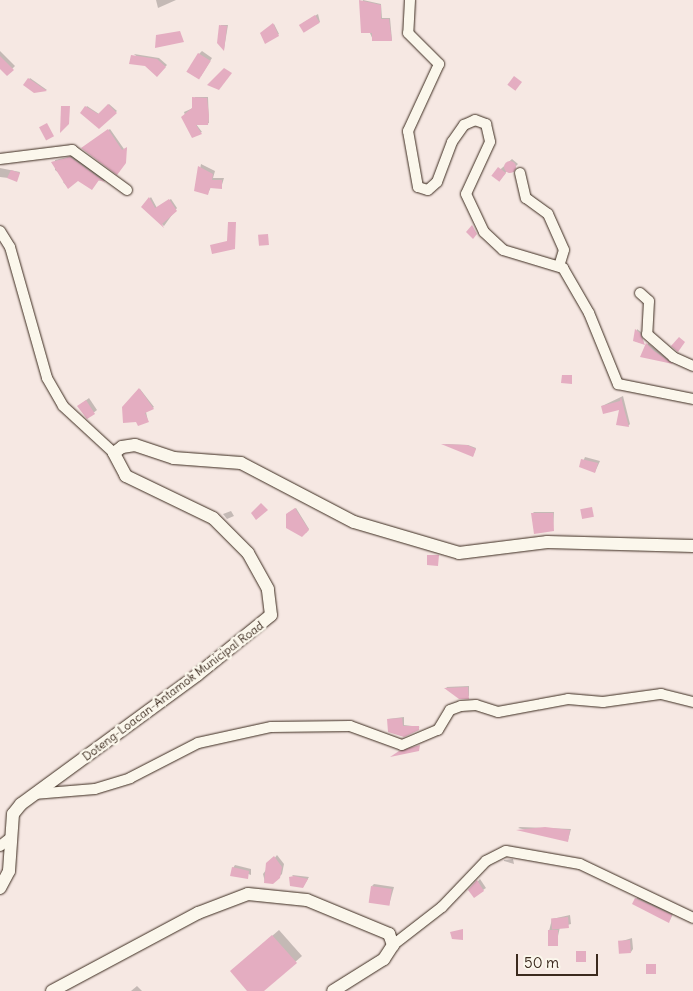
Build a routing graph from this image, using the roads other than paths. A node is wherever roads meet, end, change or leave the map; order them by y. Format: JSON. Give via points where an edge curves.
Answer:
{"nodes":[{"id":1,"x":410,"y":0,"type":"edge"},
{"id":2,"x":0,"y":159,"type":"edge"},
{"id":3,"x":520,"y":173,"type":"dead end"},
{"id":4,"x":127,"y":190,"type":"dead end"},
{"id":5,"x":0,"y":231,"type":"edge"},
{"id":6,"x":559,"y":266,"type":"junction"},
{"id":7,"x":640,"y":293,"type":"dead end"},
{"id":8,"x":693,"y":366,"type":"edge"},
{"id":9,"x":693,"y":399,"type":"edge"},
{"id":10,"x":114,"y":453,"type":"junction"},
{"id":11,"x":693,"y":546,"type":"edge"},
{"id":12,"x":693,"y":702,"type":"edge"},
{"id":13,"x":34,"y":794,"type":"junction"},
{"id":14,"x":4,"y":843,"type":"edge"},
{"id":15,"x":0,"y":888,"type":"edge"},
{"id":16,"x":693,"y":918,"type":"edge"},
{"id":17,"x":393,"y":945,"type":"junction"},
{"id":18,"x":52,"y":991,"type":"edge"},
{"id":19,"x":333,"y":991,"type":"edge"}],
"edges":[{"from":1,"to":6,"type":"street","via":[[408,33],[439,64],[408,131],[418,187],[433,187],[464,125],[482,121],[490,129],[490,142],[466,194],[484,232],[502,250]]},
{"from":2,"to":4,"type":"street","via":[[72,150]]},
{"from":3,"to":6,"type":"street","via":[[526,198],[548,214],[564,250]]},
{"from":5,"to":10,"type":"street","via":[[10,247],[47,378],[63,406]]},
{"from":6,"to":9,"type":"street","via":[[584,304],[618,384]]},
{"from":7,"to":8,"type":"street","via":[[648,301],[648,334],[673,356]]},
{"from":10,"to":11,"type":"street","via":[[135,445],[174,458],[241,463],[354,522],[459,553],[547,542]]},
{"from":10,"to":13,"type":"street","name":"Doteng-Loacan-Antamok Municipal Road","via":[[126,476],[212,518],[248,553],[268,589],[272,615],[197,675]]},
{"from":12,"to":13,"type":"street","via":[[661,694],[603,702],[568,699],[498,712],[476,704],[461,706],[450,710],[438,730],[402,745],[350,726],[270,727],[210,739],[130,778],[95,789]]},
{"from":13,"to":14,"type":"street","name":"Doteng-Loacan-Antamok Municipal Road","via":[[13,814]]},
{"from":14,"to":15,"type":"street","name":"Doteng-Loacan-Antamok Municipal Road","via":[[9,871]]},
{"from":16,"to":17,"type":"street","via":[[580,864],[506,851],[486,861],[442,907]]},
{"from":17,"to":18,"type":"street","via":[[383,928],[307,900],[248,894],[198,913]]},
{"from":17,"to":19,"type":"street","via":[[384,959]]}]}
